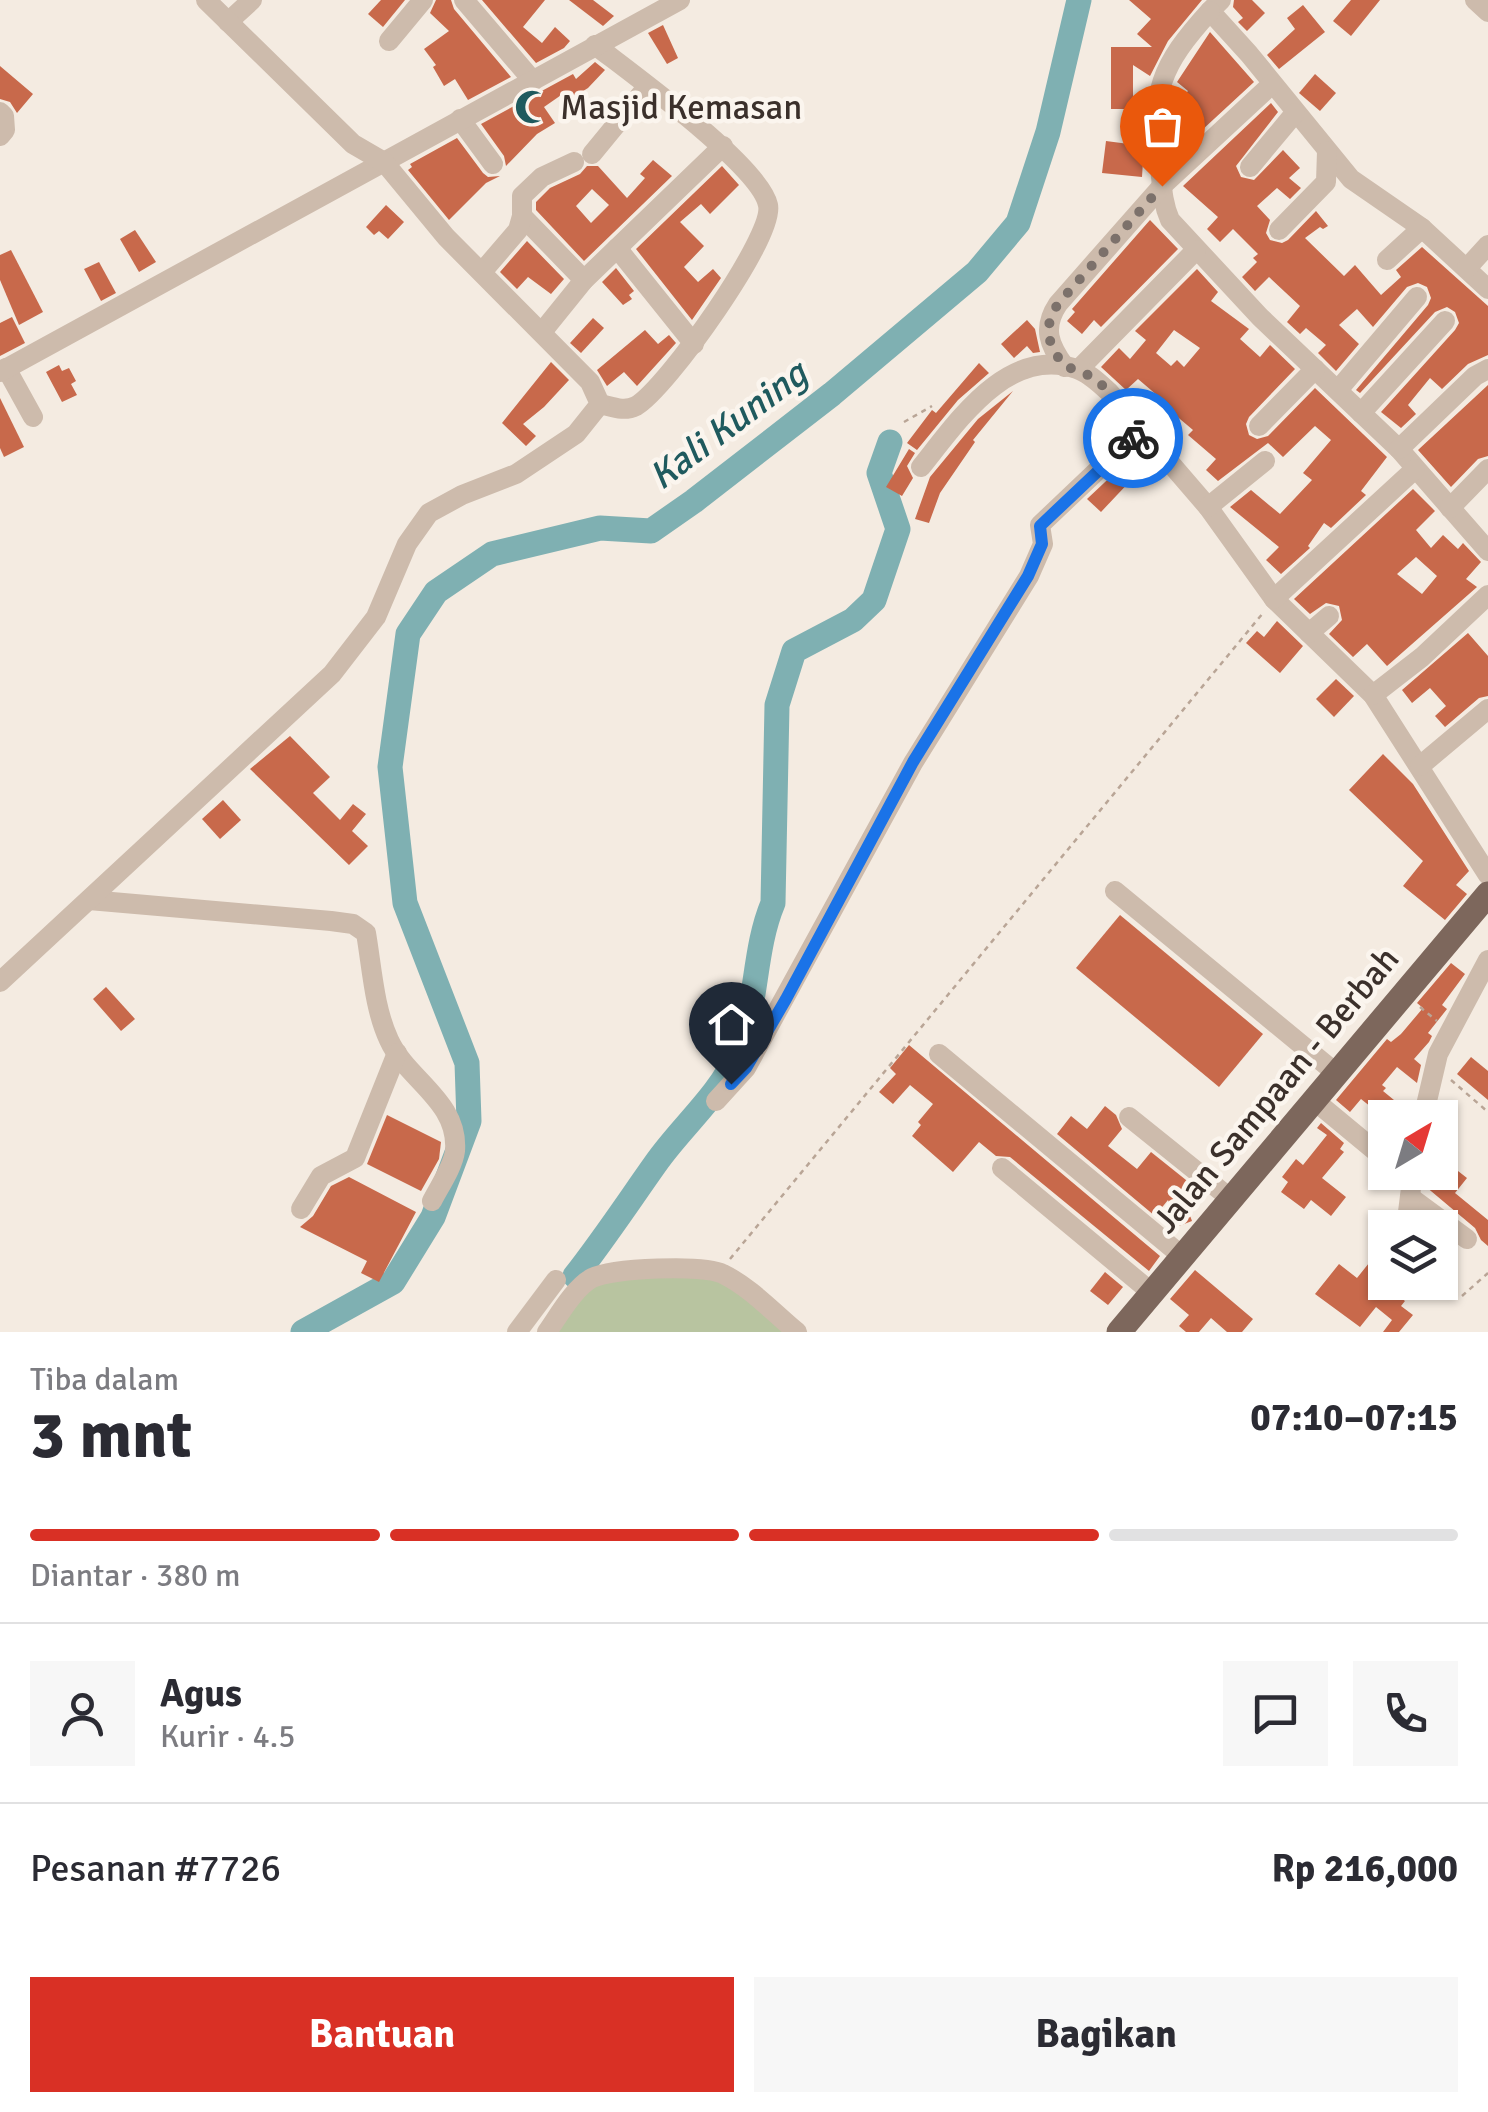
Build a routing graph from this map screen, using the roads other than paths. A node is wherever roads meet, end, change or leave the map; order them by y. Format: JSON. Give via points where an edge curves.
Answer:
{"nodes":[{"id":1,"x":206,"y":0,"type":"edge"},
{"id":2,"x":252,"y":0,"type":"edge"},
{"id":3,"x":423,"y":0,"type":"edge"},
{"id":4,"x":464,"y":0,"type":"edge"},
{"id":5,"x":680,"y":0,"type":"edge"},
{"id":6,"x":1475,"y":0,"type":"edge"},
{"id":7,"x":1215,"y":6,"type":"edge"},
{"id":8,"x":1488,"y":12,"type":"edge"},
{"id":9,"x":228,"y":22,"type":"junction"},
{"id":10,"x":388,"y":41,"type":"dead end"},
{"id":11,"x":595,"y":45,"type":"junction"},
{"id":12,"x":533,"y":82,"type":"junction"},
{"id":13,"x":1272,"y":84,"type":"junction"},
{"id":14,"x":647,"y":86,"type":"junction"},
{"id":15,"x":0,"y":112,"type":"edge"},
{"id":16,"x":1295,"y":113,"type":"junction"},
{"id":17,"x":460,"y":119,"type":"junction"},
{"id":18,"x":0,"y":136,"type":"edge"},
{"id":19,"x":354,"y":144,"type":"junction"},
{"id":20,"x":723,"y":146,"type":"junction"},
{"id":21,"x":1327,"y":150,"type":"junction"},
{"id":22,"x":384,"y":162,"type":"junction"},
{"id":23,"x":493,"y":164,"type":"dead end"},
{"id":24,"x":1250,"y":167,"type":"dead end"},
{"id":25,"x":354,"y":177,"type":"junction"},
{"id":26,"x":1162,"y":186,"type":"junction"},
{"id":27,"x":522,"y":216,"type":"junction"},
{"id":28,"x":1422,"y":228,"type":"junction"},
{"id":29,"x":1279,"y":230,"type":"dead end"},
{"id":30,"x":1488,"y":246,"type":"edge"},
{"id":31,"x":617,"y":248,"type":"junction"},
{"id":32,"x":1196,"y":250,"type":"junction"},
{"id":33,"x":1388,"y":260,"type":"dead end"},
{"id":34,"x":1467,"y":268,"type":"junction"},
{"id":35,"x":482,"y":272,"type":"junction"},
{"id":36,"x":584,"y":280,"type":"junction"},
{"id":37,"x":1488,"y":289,"type":"edge"},
{"id":38,"x":1417,"y":297,"type":"dead end"},
{"id":39,"x":1445,"y":321,"type":"dead end"},
{"id":40,"x":542,"y":332,"type":"junction"},
{"id":41,"x":694,"y":344,"type":"junction"},
{"id":42,"x":1072,"y":368,"type":"junction"},
{"id":43,"x":1488,"y":368,"type":"edge"},
{"id":44,"x":1315,"y":369,"type":"junction"},
{"id":45,"x":3,"y":370,"type":"edge"},
{"id":46,"x":1338,"y":390,"type":"junction"},
{"id":47,"x":600,"y":404,"type":"junction"},
{"id":48,"x":1361,"y":413,"type":"junction"},
{"id":49,"x":34,"y":417,"type":"dead end"},
{"id":50,"x":1260,"y":426,"type":"dead end"},
{"id":51,"x":1142,"y":430,"type":"junction"},
{"id":52,"x":1399,"y":449,"type":"junction"},
{"id":53,"x":1265,"y":461,"type":"dead end"},
{"id":54,"x":921,"y":467,"type":"dead end"},
{"id":55,"x":1416,"y":469,"type":"junction"},
{"id":56,"x":1488,"y":469,"type":"edge"},
{"id":57,"x":1208,"y":507,"type":"junction"},
{"id":58,"x":1450,"y":508,"type":"junction"},
{"id":59,"x":1488,"y":552,"type":"edge"},
{"id":60,"x":1488,"y":595,"type":"edge"},
{"id":61,"x":1274,"y":599,"type":"junction"},
{"id":62,"x":1329,"y":616,"type":"dead end"},
{"id":63,"x":1309,"y":633,"type":"junction"},
{"id":64,"x":1373,"y":695,"type":"junction"},
{"id":65,"x":1488,"y":709,"type":"edge"},
{"id":66,"x":1420,"y":766,"type":"junction"},
{"id":67,"x":1115,"y":891,"type":"dead end"},
{"id":68,"x":1488,"y":891,"type":"edge"},
{"id":69,"x":89,"y":900,"type":"junction"},
{"id":70,"x":1488,"y":960,"type":"edge"},
{"id":71,"x":0,"y":982,"type":"edge"},
{"id":72,"x":397,"y":1053,"type":"junction"},
{"id":73,"x":939,"y":1054,"type":"dead end"},
{"id":74,"x":1337,"y":1074,"type":"junction"},
{"id":75,"x":716,"y":1100,"type":"dead end"},
{"id":76,"x":1427,"y":1100,"type":"edge"},
{"id":77,"x":1315,"y":1101,"type":"junction"},
{"id":78,"x":1129,"y":1118,"type":"dead end"},
{"id":79,"x":1368,"y":1145,"type":"edge"},
{"id":80,"x":1002,"y":1168,"type":"dead end"},
{"id":81,"x":1418,"y":1190,"type":"edge"},
{"id":82,"x":1231,"y":1199,"type":"junction"},
{"id":83,"x":432,"y":1201,"type":"dead end"},
{"id":84,"x":301,"y":1209,"type":"dead end"},
{"id":85,"x":1467,"y":1239,"type":"dead end"},
{"id":86,"x":1182,"y":1256,"type":"junction"},
{"id":87,"x":556,"y":1280,"type":"dead end"},
{"id":88,"x":1151,"y":1292,"type":"junction"},
{"id":89,"x":517,"y":1332,"type":"edge"},
{"id":90,"x":547,"y":1332,"type":"edge"},
{"id":91,"x":797,"y":1332,"type":"edge"},
{"id":92,"x":1118,"y":1332,"type":"edge"}],
"edges":[{"from":1,"to":9,"type":"street"},
{"from":2,"to":9,"type":"street"},
{"from":3,"to":10,"type":"street"},
{"from":4,"to":12,"type":"street"},
{"from":5,"to":11,"type":"street"},
{"from":6,"to":8,"type":"street"},
{"from":7,"to":13,"type":"street"},
{"from":7,"to":26,"type":"street","via":[[1182,42],[1158,84]]},
{"from":9,"to":19,"type":"street"},
{"from":11,"to":12,"type":"street"},
{"from":11,"to":14,"type":"street"},
{"from":12,"to":17,"type":"street"},
{"from":13,"to":16,"type":"street"},
{"from":13,"to":26,"type":"street"},
{"from":14,"to":20,"type":"street"},
{"from":14,"to":27,"type":"street","via":[[583,158],[542,176],[522,196]]},
{"from":15,"to":18,"type":"street"},
{"from":16,"to":21,"type":"street"},
{"from":16,"to":24,"type":"street"},
{"from":17,"to":22,"type":"street"},
{"from":17,"to":23,"type":"street"},
{"from":19,"to":22,"type":"street"},
{"from":19,"to":25,"type":"street"},
{"from":20,"to":31,"type":"street"},
{"from":20,"to":41,"type":"street","via":[[770,208]]},
{"from":21,"to":28,"type":"street","via":[[1369,194]]},
{"from":21,"to":29,"type":"street","via":[[1326,182]]},
{"from":22,"to":25,"type":"street"},
{"from":22,"to":35,"type":"street"},
{"from":25,"to":45,"type":"street"},
{"from":26,"to":32,"type":"street","via":[[1170,220]]},
{"from":26,"to":42,"type":"street","via":[[1049,317],[1046,331]]},
{"from":27,"to":35,"type":"street"},
{"from":27,"to":36,"type":"street"},
{"from":28,"to":33,"type":"street"},
{"from":28,"to":34,"type":"street"},
{"from":30,"to":34,"type":"street"},
{"from":31,"to":36,"type":"street"},
{"from":31,"to":41,"type":"street"},
{"from":32,"to":42,"type":"street"},
{"from":32,"to":44,"type":"street"},
{"from":34,"to":37,"type":"street"},
{"from":35,"to":40,"type":"street"},
{"from":36,"to":40,"type":"street"},
{"from":38,"to":46,"type":"street"},
{"from":39,"to":48,"type":"street"},
{"from":40,"to":47,"type":"street","via":[[590,382]]},
{"from":41,"to":47,"type":"street","via":[[635,406]]},
{"from":42,"to":51,"type":"street","via":[[1110,392]]},
{"from":42,"to":54,"type":"street","via":[[1037,365],[999,381]]},
{"from":43,"to":52,"type":"street"},
{"from":44,"to":46,"type":"street"},
{"from":44,"to":50,"type":"street"},
{"from":45,"to":49,"type":"street"},
{"from":46,"to":48,"type":"street"},
{"from":47,"to":69,"type":"street","via":[[576,434],[516,474],[429,513],[407,544],[376,616],[332,674]]},
{"from":48,"to":52,"type":"street"},
{"from":51,"to":57,"type":"street"},
{"from":51,"to":75,"type":"street","via":[[1040,526],[1042,544],[1028,576],[913,762],[746,1068]]},
{"from":52,"to":55,"type":"street"},
{"from":53,"to":57,"type":"street"},
{"from":55,"to":58,"type":"street"},
{"from":55,"to":61,"type":"street"},
{"from":56,"to":58,"type":"street"},
{"from":57,"to":61,"type":"street"},
{"from":58,"to":59,"type":"street"},
{"from":60,"to":64,"type":"street"},
{"from":61,"to":63,"type":"street"},
{"from":62,"to":63,"type":"street"},
{"from":63,"to":64,"type":"street"},
{"from":64,"to":66,"type":"street"},
{"from":65,"to":66,"type":"street"},
{"from":66,"to":68,"type":"street"},
{"from":67,"to":74,"type":"street"},
{"from":68,"to":74,"type":"main road","name":"Jalan Sampaan - Berbah"},
{"from":69,"to":71,"type":"street"},
{"from":69,"to":72,"type":"street","via":[[354,924],[366,934],[380,1012]]},
{"from":70,"to":76,"type":"street","via":[[1434,1066]]},
{"from":72,"to":83,"type":"street","via":[[451,1121],[455,1153]]},
{"from":72,"to":84,"type":"street","via":[[355,1158],[321,1176]]},
{"from":73,"to":86,"type":"street"},
{"from":74,"to":77,"type":"main road","name":"Jalan Sampaan - Berbah"},
{"from":77,"to":79,"type":"street"},
{"from":77,"to":82,"type":"main road","name":"Jalan Sampaan - Berbah"},
{"from":78,"to":82,"type":"street"},
{"from":80,"to":88,"type":"street"},
{"from":81,"to":85,"type":"street"},
{"from":82,"to":86,"type":"main road","name":"Jalan Sampaan - Berbah"},
{"from":86,"to":88,"type":"main road","name":"Jalan Sampaan - Berbah"},
{"from":87,"to":89,"type":"street"},
{"from":88,"to":92,"type":"main road","name":"Jalan Sampaan - Berbah"},
{"from":90,"to":91,"type":"street","via":[[592,1278],[624,1271],[720,1272]]}]}
